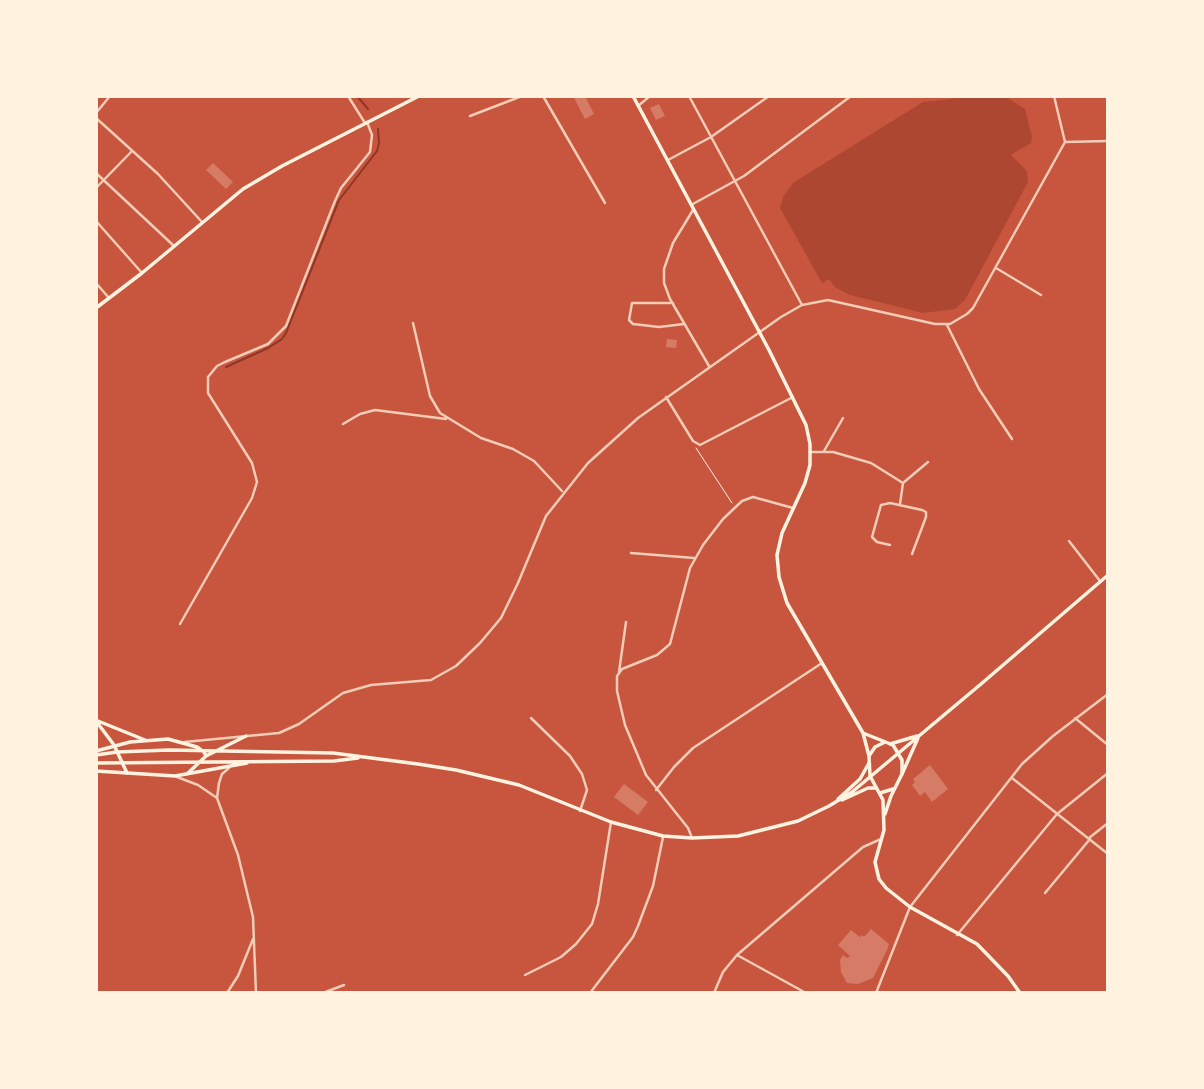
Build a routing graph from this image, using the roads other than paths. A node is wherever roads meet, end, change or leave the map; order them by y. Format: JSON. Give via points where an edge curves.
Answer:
{"nodes":[{"id":1,"x":110,"y":96,"type":"edge"},
{"id":2,"x":348,"y":96,"type":"edge"},
{"id":3,"x":419,"y":96,"type":"edge"},
{"id":4,"x":522,"y":96,"type":"edge"},
{"id":5,"x":543,"y":96,"type":"edge"},
{"id":6,"x":633,"y":96,"type":"edge"},
{"id":7,"x":650,"y":96,"type":"edge"},
{"id":8,"x":689,"y":96,"type":"edge"},
{"id":9,"x":769,"y":96,"type":"edge"},
{"id":10,"x":851,"y":96,"type":"edge"},
{"id":11,"x":1054,"y":96,"type":"edge"},
{"id":12,"x":638,"y":106,"type":"junction"},
{"id":13,"x":96,"y":113,"type":"edge"},
{"id":14,"x":470,"y":116,"type":"dead end"},
{"id":15,"x":96,"y":118,"type":"edge"},
{"id":16,"x":366,"y":122,"type":"junction"},
{"id":17,"x":711,"y":137,"type":"junction"},
{"id":18,"x":1108,"y":141,"type":"edge"},
{"id":19,"x":1065,"y":142,"type":"junction"},
{"id":20,"x":132,"y":151,"type":"junction"},
{"id":21,"x":667,"y":160,"type":"junction"},
{"id":22,"x":96,"y":173,"type":"edge"},
{"id":23,"x":104,"y":179,"type":"junction"},
{"id":24,"x":736,"y":181,"type":"junction"},
{"id":25,"x":96,"y":188,"type":"edge"},
{"id":26,"x":605,"y":203,"type":"dead end"},
{"id":27,"x":692,"y":207,"type":"junction"},
{"id":28,"x":96,"y":221,"type":"edge"},
{"id":29,"x":202,"y":222,"type":"junction"},
{"id":30,"x":174,"y":246,"type":"junction"},
{"id":31,"x":995,"y":267,"type":"junction"},
{"id":32,"x":142,"y":273,"type":"junction"},
{"id":33,"x":96,"y":283,"type":"edge"},
{"id":34,"x":1041,"y":295,"type":"dead end"},
{"id":35,"x":109,"y":298,"type":"junction"},
{"id":36,"x":673,"y":303,"type":"junction"},
{"id":37,"x":802,"y":305,"type":"junction"},
{"id":38,"x":96,"y":308,"type":"edge"},
{"id":39,"x":413,"y":323,"type":"dead end"},
{"id":40,"x":686,"y":324,"type":"junction"},
{"id":41,"x":947,"y":325,"type":"junction"},
{"id":42,"x":758,"y":331,"type":"junction"},
{"id":43,"x":710,"y":366,"type":"junction"},
{"id":44,"x":666,"y":397,"type":"junction"},
{"id":45,"x":793,"y":397,"type":"junction"},
{"id":46,"x":843,"y":418,"type":"dead end"},
{"id":47,"x":446,"y":419,"type":"junction"},
{"id":48,"x":344,"y":425,"type":"dead end"},
{"id":49,"x":1012,"y":439,"type":"dead end"},
{"id":50,"x":824,"y":451,"type":"junction"},
{"id":51,"x":810,"y":452,"type":"junction"},
{"id":52,"x":928,"y":462,"type":"dead end"},
{"id":53,"x":903,"y":483,"type":"junction"},
{"id":54,"x":563,"y":492,"type":"junction"},
{"id":55,"x":900,"y":505,"type":"junction"},
{"id":56,"x":793,"y":508,"type":"junction"},
{"id":57,"x":1069,"y":541,"type":"dead end"},
{"id":58,"x":890,"y":545,"type":"dead end"},
{"id":59,"x":631,"y":553,"type":"dead end"},
{"id":60,"x":912,"y":554,"type":"dead end"},
{"id":61,"x":694,"y":558,"type":"junction"},
{"id":62,"x":1108,"y":575,"type":"edge"},
{"id":63,"x":1100,"y":581,"type":"junction"},
{"id":64,"x":626,"y":622,"type":"dead end"},
{"id":65,"x":180,"y":624,"type":"dead end"},
{"id":66,"x":822,"y":663,"type":"junction"},
{"id":67,"x":619,"y":672,"type":"junction"},
{"id":68,"x":1108,"y":694,"type":"edge"},
{"id":69,"x":531,"y":718,"type":"dead end"},
{"id":70,"x":1075,"y":718,"type":"junction"},
{"id":71,"x":96,"y":721,"type":"edge"},
{"id":72,"x":863,"y":733,"type":"junction"},
{"id":73,"x":247,"y":736,"type":"junction"},
{"id":74,"x":919,"y":736,"type":"junction"},
{"id":75,"x":145,"y":740,"type":"junction"},
{"id":76,"x":183,"y":742,"type":"junction"},
{"id":77,"x":887,"y":743,"type":"junction"},
{"id":78,"x":114,"y":745,"type":"junction"},
{"id":79,"x":1108,"y":745,"type":"edge"},
{"id":80,"x":213,"y":751,"type":"junction"},
{"id":81,"x":117,"y":752,"type":"junction"},
{"id":82,"x":96,"y":753,"type":"edge"},
{"id":83,"x":900,"y":753,"type":"junction"},
{"id":84,"x":205,"y":754,"type":"junction"},
{"id":85,"x":869,"y":756,"type":"junction"},
{"id":86,"x":363,"y":758,"type":"junction"},
{"id":87,"x":255,"y":761,"type":"junction"},
{"id":88,"x":96,"y":763,"type":"edge"},
{"id":89,"x":121,"y":763,"type":"junction"},
{"id":90,"x":197,"y":763,"type":"junction"},
{"id":91,"x":869,"y":763,"type":"junction"},
{"id":92,"x":229,"y":768,"type":"junction"},
{"id":93,"x":96,"y":771,"type":"edge"},
{"id":94,"x":1108,"y":773,"type":"edge"},
{"id":95,"x":127,"y":774,"type":"junction"},
{"id":96,"x":902,"y":774,"type":"junction"},
{"id":97,"x":186,"y":775,"type":"junction"},
{"id":98,"x":175,"y":776,"type":"junction"},
{"id":99,"x":870,"y":776,"type":"junction"},
{"id":100,"x":1012,"y":778,"type":"junction"},
{"id":101,"x":897,"y":785,"type":"junction"},
{"id":102,"x":876,"y":788,"type":"junction"},
{"id":103,"x":656,"y":790,"type":"junction"},
{"id":104,"x":880,"y":793,"type":"junction"},
{"id":105,"x":217,"y":798,"type":"junction"},
{"id":106,"x":834,"y":803,"type":"junction"},
{"id":107,"x":580,"y":811,"type":"junction"},
{"id":108,"x":1056,"y":814,"type":"junction"},
{"id":109,"x":885,"y":816,"type":"junction"},
{"id":110,"x":611,"y":822,"type":"junction"},
{"id":111,"x":1108,"y":823,"type":"edge"},
{"id":112,"x":663,"y":836,"type":"junction"},
{"id":113,"x":692,"y":838,"type":"junction"},
{"id":114,"x":1090,"y":838,"type":"junction"},
{"id":115,"x":881,"y":839,"type":"junction"},
{"id":116,"x":1108,"y":854,"type":"edge"},
{"id":117,"x":1045,"y":893,"type":"dead end"},
{"id":118,"x":910,"y":908,"type":"junction"},
{"id":119,"x":255,"y":935,"type":"junction"},
{"id":120,"x":957,"y":935,"type":"junction"},
{"id":121,"x":737,"y":954,"type":"junction"},
{"id":122,"x":525,"y":975,"type":"dead end"},
{"id":123,"x":344,"y":985,"type":"dead end"},
{"id":124,"x":228,"y":993,"type":"edge"},
{"id":125,"x":256,"y":993,"type":"edge"},
{"id":126,"x":323,"y":993,"type":"edge"},
{"id":127,"x":590,"y":993,"type":"edge"},
{"id":128,"x":714,"y":993,"type":"edge"},
{"id":129,"x":806,"y":993,"type":"edge"},
{"id":130,"x":876,"y":993,"type":"edge"},
{"id":131,"x":1020,"y":993,"type":"edge"}],
"edges":[{"from":1,"to":13,"type":"street"},
{"from":2,"to":16,"type":"street"},
{"from":3,"to":16,"type":"main road"},
{"from":4,"to":14,"type":"street"},
{"from":5,"to":26,"type":"street"},
{"from":6,"to":12,"type":"main road"},
{"from":7,"to":12,"type":"street"},
{"from":8,"to":17,"type":"street"},
{"from":9,"to":17,"type":"street"},
{"from":10,"to":24,"type":"street"},
{"from":11,"to":19,"type":"street"},
{"from":12,"to":21,"type":"main road"},
{"from":15,"to":20,"type":"street"},
{"from":16,"to":29,"type":"main road","via":[[254,183]]},
{"from":16,"to":65,"type":"street","via":[[372,135],[370,152],[341,188],[286,326],[268,344],[217,366],[208,377],[208,393],[252,463],[257,482]]},
{"from":17,"to":21,"type":"street"},
{"from":17,"to":24,"type":"street"},
{"from":18,"to":19,"type":"street"},
{"from":19,"to":31,"type":"street"},
{"from":20,"to":23,"type":"street"},
{"from":20,"to":29,"type":"street"},
{"from":21,"to":27,"type":"main road"},
{"from":22,"to":23,"type":"street"},
{"from":23,"to":25,"type":"street"},
{"from":23,"to":30,"type":"street"},
{"from":24,"to":27,"type":"street"},
{"from":24,"to":37,"type":"street"},
{"from":27,"to":36,"type":"street","via":[[664,269],[664,283]]},
{"from":27,"to":42,"type":"main road"},
{"from":28,"to":32,"type":"street"},
{"from":29,"to":30,"type":"main road"},
{"from":30,"to":32,"type":"main road"},
{"from":31,"to":34,"type":"street"},
{"from":31,"to":41,"type":"street","via":[[973,308]]},
{"from":32,"to":35,"type":"main road"},
{"from":33,"to":35,"type":"street"},
{"from":35,"to":38,"type":"main road"},
{"from":36,"to":40,"type":"street"},
{"from":36,"to":40,"type":"street","via":[[632,303],[629,320],[659,327]]},
{"from":37,"to":41,"type":"street","via":[[835,301]]},
{"from":37,"to":42,"type":"street"},
{"from":39,"to":47,"type":"street","via":[[430,396]]},
{"from":40,"to":43,"type":"street"},
{"from":41,"to":49,"type":"street"},
{"from":42,"to":43,"type":"street"},
{"from":42,"to":45,"type":"main road"},
{"from":43,"to":44,"type":"street"},
{"from":44,"to":45,"type":"street","via":[[696,444],[710,442]]},
{"from":44,"to":54,"type":"street","via":[[619,433]]},
{"from":45,"to":51,"type":"main road","via":[[806,425]]},
{"from":46,"to":50,"type":"street"},
{"from":47,"to":48,"type":"street","via":[[375,410]]},
{"from":47,"to":54,"type":"street","via":[[534,461]]},
{"from":50,"to":51,"type":"street"},
{"from":50,"to":53,"type":"street","via":[[876,465]]},
{"from":51,"to":56,"type":"main road","via":[[808,472]]},
{"from":52,"to":53,"type":"street"},
{"from":53,"to":55,"type":"street"},
{"from":54,"to":73,"type":"street","via":[[546,516],[500,618],[456,666],[424,681],[353,689],[290,729]]},
{"from":55,"to":58,"type":"street","via":[[881,505],[872,534],[877,542]]},
{"from":55,"to":60,"type":"street","via":[[926,513]]},
{"from":56,"to":61,"type":"street","via":[[753,497],[718,524]]},
{"from":56,"to":66,"type":"main road","via":[[779,544],[779,577],[787,603]]},
{"from":57,"to":63,"type":"street"},
{"from":59,"to":61,"type":"street"},
{"from":61,"to":67,"type":"street","via":[[670,644]]},
{"from":62,"to":63,"type":"main road"},
{"from":63,"to":74,"type":"main road"},
{"from":64,"to":67,"type":"street"},
{"from":66,"to":72,"type":"main road"},
{"from":66,"to":103,"type":"street","via":[[693,748]]},
{"from":67,"to":103,"type":"street","via":[[617,691],[625,725]]},
{"from":68,"to":70,"type":"street"},
{"from":69,"to":107,"type":"street","via":[[582,774],[587,790]]},
{"from":70,"to":79,"type":"street"},
{"from":70,"to":100,"type":"street","via":[[1034,751]]},
{"from":71,"to":75,"type":"main road"},
{"from":71,"to":78,"type":"main road"},
{"from":72,"to":77,"type":"main road"},
{"from":72,"to":85,"type":"main road"},
{"from":73,"to":76,"type":"street"},
{"from":73,"to":80,"type":"main road"},
{"from":74,"to":77,"type":"main road"},
{"from":74,"to":83,"type":"main road"},
{"from":74,"to":96,"type":"main road"},
{"from":75,"to":76,"type":"main road"},
{"from":75,"to":78,"type":"main road"},
{"from":76,"to":84,"type":"main road"},
{"from":77,"to":83,"type":"main road"},
{"from":77,"to":85,"type":"main road","via":[[875,747]]},
{"from":78,"to":81,"type":"main road"},
{"from":78,"to":82,"type":"main road"},
{"from":80,"to":84,"type":"main road"},
{"from":80,"to":86,"type":"main road","via":[[333,753]]},
{"from":81,"to":82,"type":"main road"},
{"from":81,"to":84,"type":"main road"},
{"from":81,"to":89,"type":"main road"},
{"from":83,"to":96,"type":"main road"},
{"from":83,"to":99,"type":"main road"},
{"from":84,"to":90,"type":"main road"},
{"from":85,"to":91,"type":"main road"},
{"from":86,"to":87,"type":"main road"},
{"from":86,"to":107,"type":"main road","via":[[456,770],[519,785]]},
{"from":87,"to":90,"type":"main road"},
{"from":87,"to":92,"type":"main road"},
{"from":88,"to":89,"type":"main road"},
{"from":89,"to":90,"type":"main road"},
{"from":89,"to":95,"type":"main road"},
{"from":90,"to":97,"type":"main road"},
{"from":91,"to":99,"type":"main road"},
{"from":91,"to":106,"type":"main road","via":[[860,779]]},
{"from":92,"to":97,"type":"main road"},
{"from":92,"to":105,"type":"street","via":[[222,774]]},
{"from":93,"to":95,"type":"main road"},
{"from":94,"to":108,"type":"street"},
{"from":95,"to":98,"type":"main road"},
{"from":96,"to":101,"type":"main road"},
{"from":97,"to":98,"type":"main road"},
{"from":98,"to":105,"type":"street"},
{"from":99,"to":102,"type":"main road"},
{"from":99,"to":106,"type":"main road"},
{"from":100,"to":108,"type":"street"},
{"from":100,"to":118,"type":"street"},
{"from":101,"to":104,"type":"main road"},
{"from":101,"to":109,"type":"main road"},
{"from":102,"to":104,"type":"main road"},
{"from":102,"to":106,"type":"main road"},
{"from":103,"to":113,"type":"street"},
{"from":104,"to":109,"type":"main road"},
{"from":105,"to":119,"type":"street","via":[[238,855]]},
{"from":106,"to":113,"type":"main road","via":[[765,831]]},
{"from":107,"to":110,"type":"main road"},
{"from":108,"to":114,"type":"street"},
{"from":108,"to":120,"type":"street"},
{"from":109,"to":115,"type":"main road"},
{"from":110,"to":112,"type":"main road"},
{"from":110,"to":122,"type":"street","via":[[592,924],[561,957]]},
{"from":111,"to":114,"type":"street"},
{"from":112,"to":113,"type":"main road"},
{"from":112,"to":127,"type":"street","via":[[653,886],[633,937]]},
{"from":114,"to":116,"type":"street"},
{"from":114,"to":117,"type":"street"},
{"from":115,"to":118,"type":"main road","via":[[875,862],[879,879]]},
{"from":115,"to":121,"type":"street","via":[[854,854]]},
{"from":118,"to":120,"type":"main road"},
{"from":118,"to":130,"type":"street"},
{"from":119,"to":124,"type":"street"},
{"from":119,"to":125,"type":"street"},
{"from":120,"to":131,"type":"main road","via":[[977,944]]},
{"from":121,"to":128,"type":"street"},
{"from":121,"to":129,"type":"street"},
{"from":123,"to":126,"type":"street"}]}
